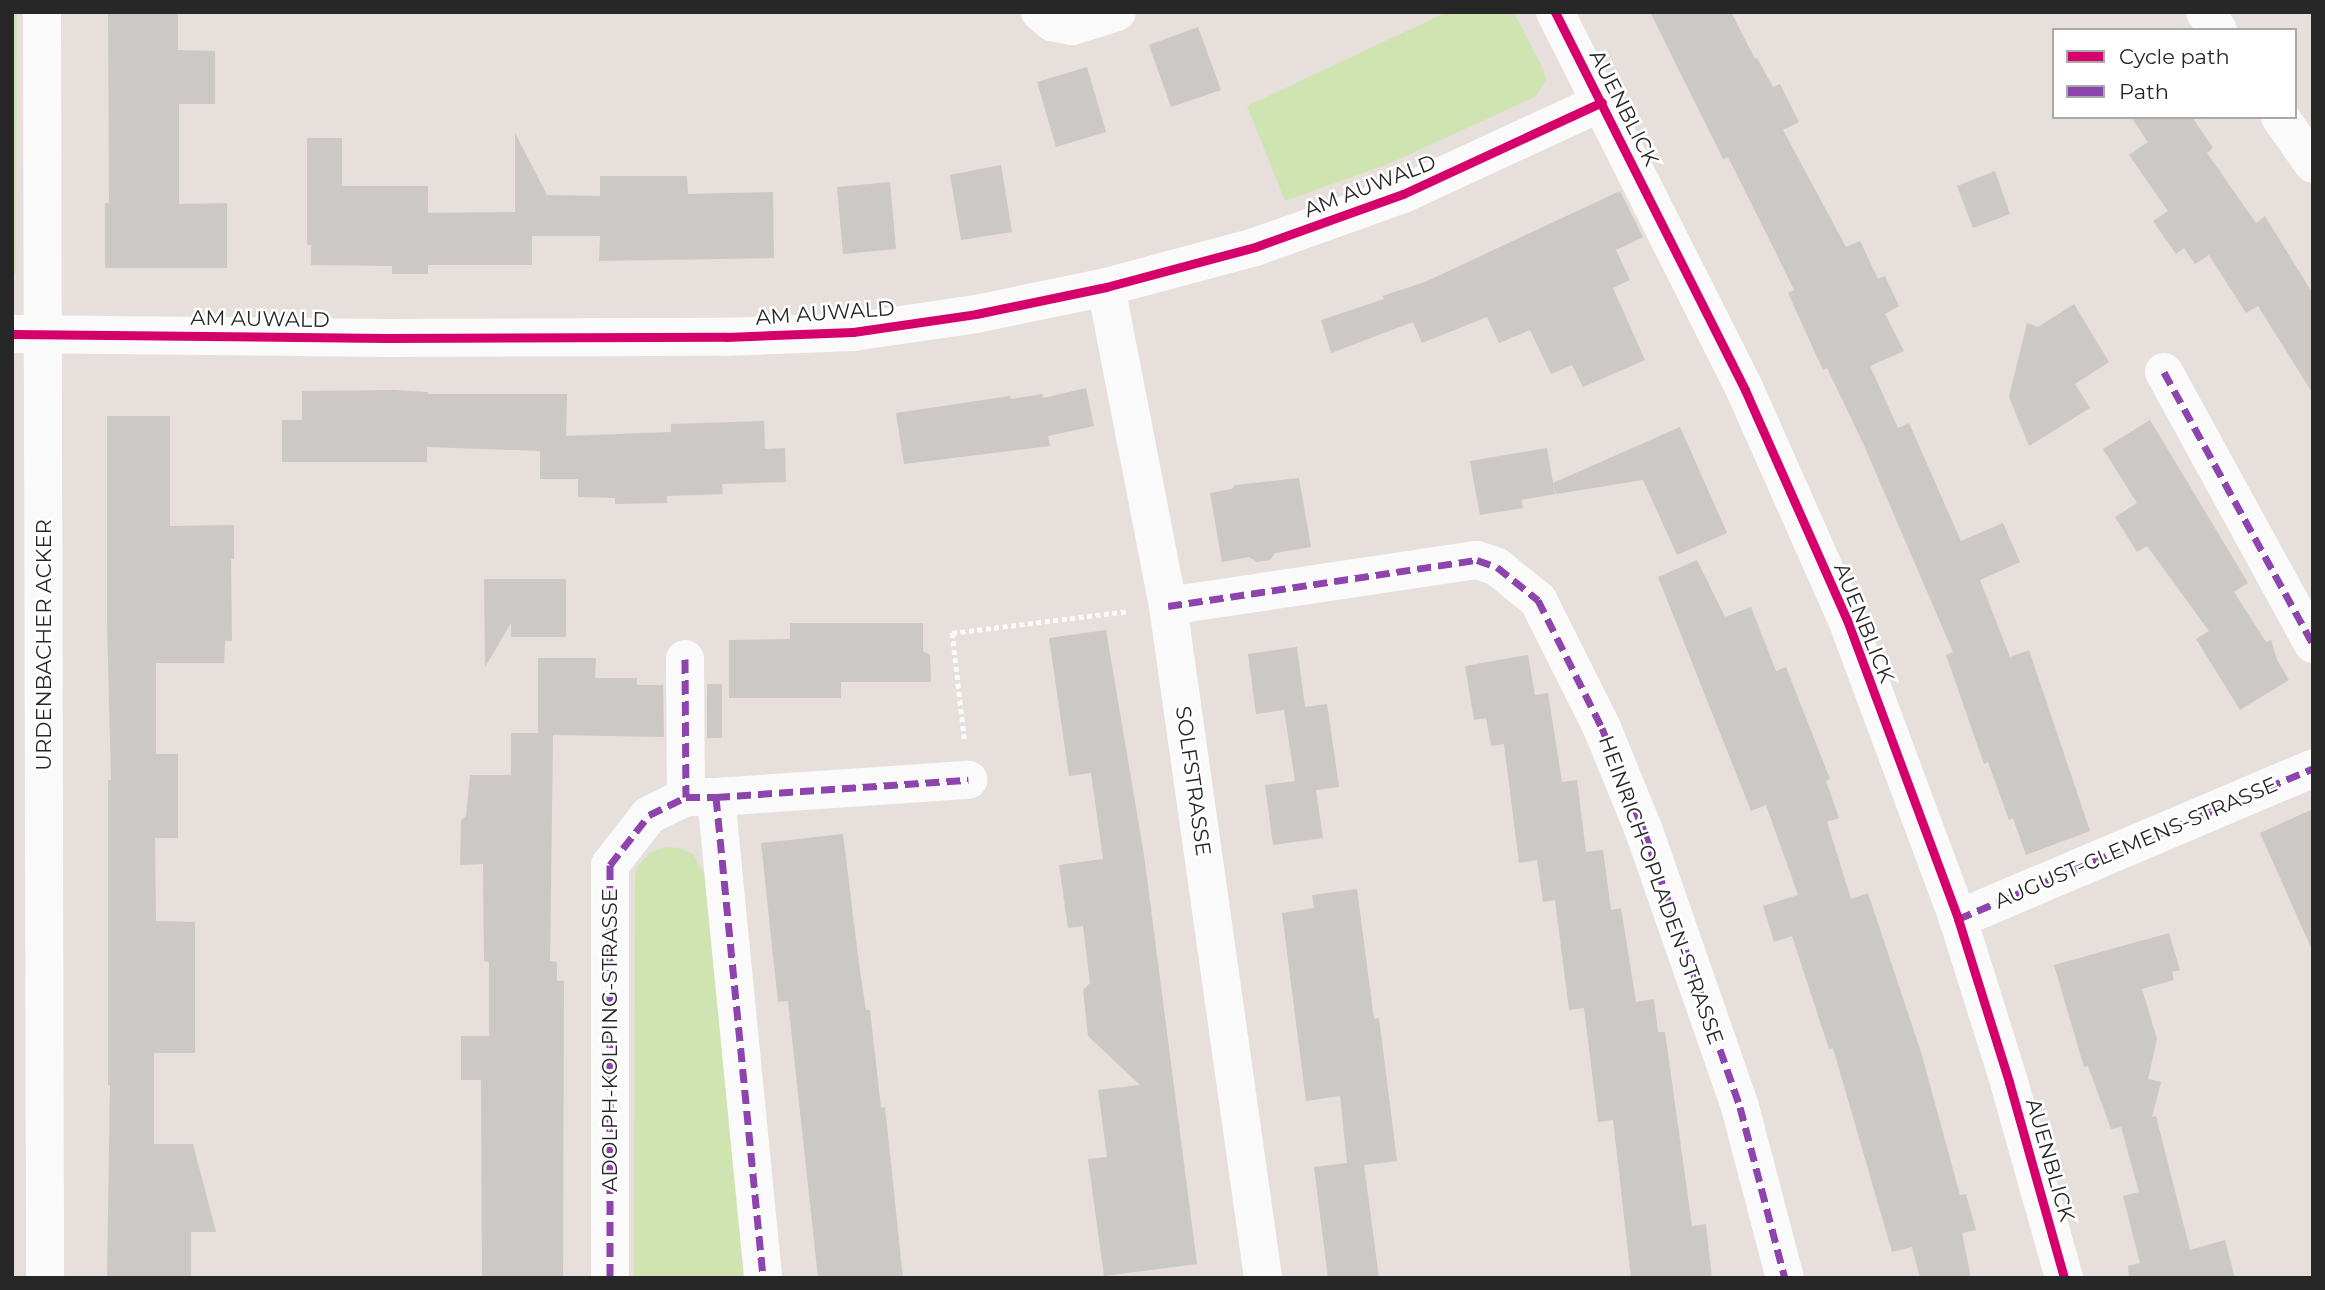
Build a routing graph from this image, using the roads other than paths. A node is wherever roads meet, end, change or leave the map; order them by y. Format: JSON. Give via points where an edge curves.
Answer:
{"nodes":[{"id":1,"x":42,"y":12,"type":"edge"},
{"id":2,"x":1117,"y":12,"type":"edge"},
{"id":3,"x":1555,"y":12,"type":"edge"},
{"id":4,"x":2205,"y":12,"type":"edge"},
{"id":5,"x":1046,"y":17,"type":"edge"},
{"id":6,"x":2217,"y":28,"type":"edge"},
{"id":7,"x":1602,"y":102,"type":"junction"},
{"id":8,"x":2281,"y":119,"type":"edge"},
{"id":9,"x":2313,"y":164,"type":"edge"},
{"id":10,"x":1107,"y":287,"type":"junction"},
{"id":11,"x":27,"y":334,"type":"edge"},
{"id":12,"x":2164,"y":372,"type":"dead end"},
{"id":13,"x":1168,"y":606,"type":"junction"},
{"id":14,"x":2313,"y":645,"type":"edge"},
{"id":15,"x":685,"y":659,"type":"dead end"},
{"id":16,"x":2313,"y":768,"type":"edge"},
{"id":17,"x":968,"y":780,"type":"road end"},
{"id":18,"x":701,"y":797,"type":"junction"},
{"id":19,"x":1958,"y":919,"type":"junction"},
{"id":20,"x":45,"y":1278,"type":"edge"},
{"id":21,"x":610,"y":1278,"type":"edge"},
{"id":22,"x":763,"y":1278,"type":"edge"},
{"id":23,"x":1262,"y":1278,"type":"edge"},
{"id":24,"x":1785,"y":1278,"type":"edge"},
{"id":25,"x":2063,"y":1278,"type":"edge"}],
"edges":[{"from":1,"to":11,"type":"street","name":"URDENBACHER ACKER"},
{"from":2,"to":5,"type":"street","via":[[1072,26]]},
{"from":3,"to":7,"type":"street","name":"AUENBLICK"},
{"from":4,"to":6,"type":"street"},
{"from":7,"to":10,"type":"street","name":"AM AUWALD","via":[[1427,183],[1329,222]]},
{"from":7,"to":19,"type":"street","name":"AUENBLICK","via":[[1745,390],[1847,620]]},
{"from":8,"to":9,"type":"street"},
{"from":10,"to":11,"type":"street","name":"AM AUWALD","via":[[976,314],[853,332],[426,338]]},
{"from":10,"to":13,"type":"street","name":"SOLFSTRASSE"},
{"from":11,"to":20,"type":"street","name":"URDENBACHER ACKER"},
{"from":12,"to":14,"type":"street"},
{"from":13,"to":23,"type":"street","name":"SOLFSTRASSE"},
{"from":13,"to":24,"type":"street","name":"HEINRICH-OPLADEN-STRASSE","via":[[1477,560],[1497,567],[1538,600],[1602,728],[1644,831],[1740,1107]]},
{"from":15,"to":18,"type":"street"},
{"from":16,"to":19,"type":"street","name":"AUGUST-CLEMENS-STRASSE"},
{"from":17,"to":18,"type":"street","name":"ADOLPH-KOLPING-STRASSE"},
{"from":18,"to":21,"type":"street","name":"ADOLPH-KOLPING-STRASSE","via":[[649,815],[610,865]]},
{"from":18,"to":22,"type":"street"},
{"from":19,"to":25,"type":"street","name":"AUENBLICK"}]}
